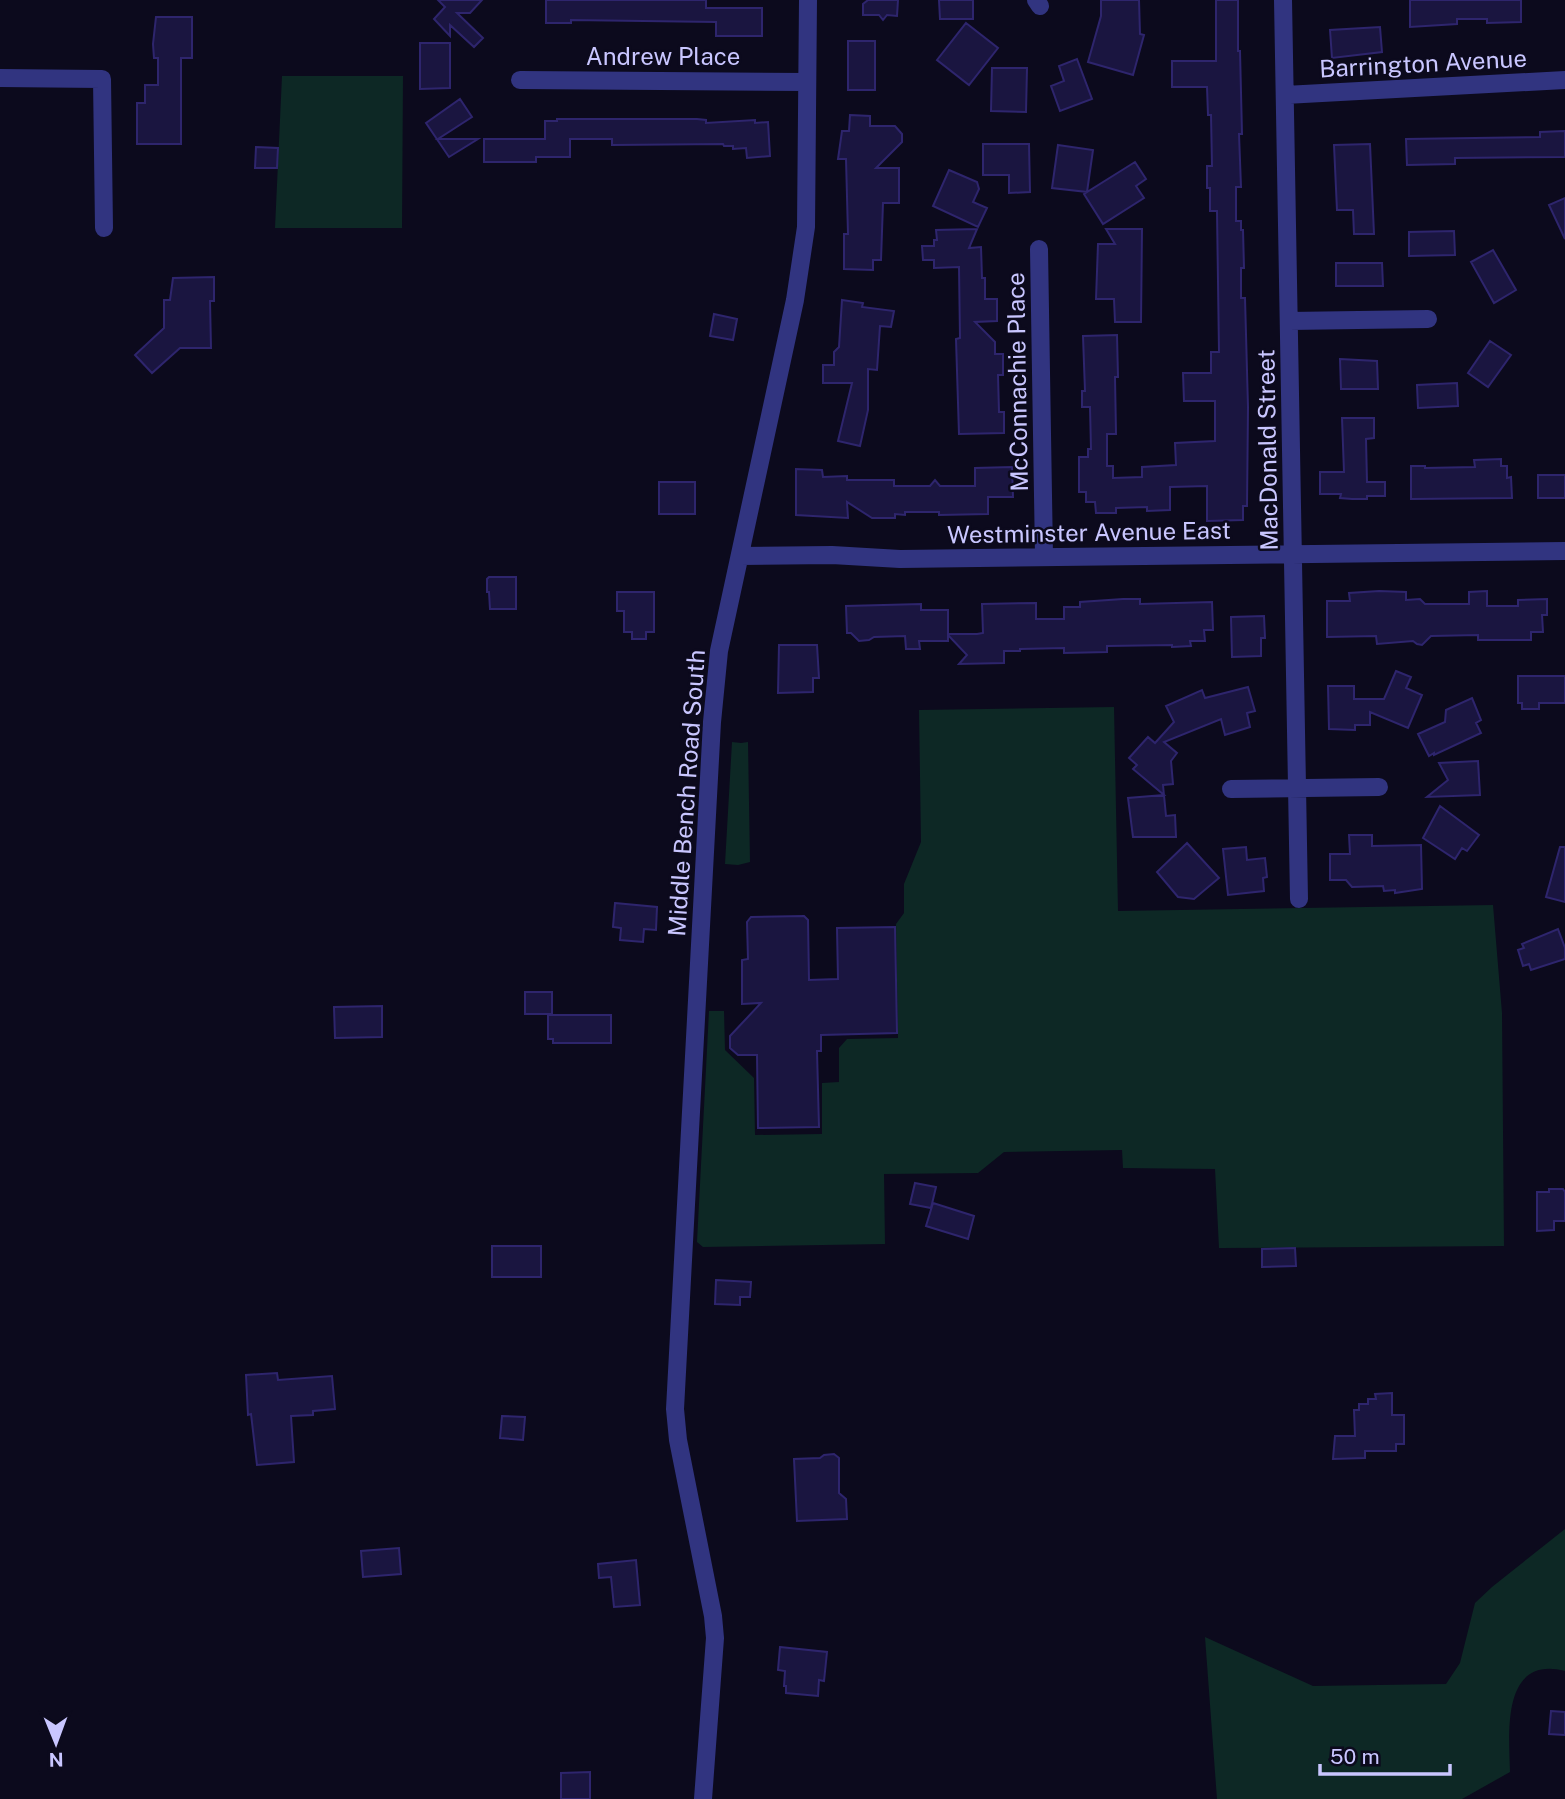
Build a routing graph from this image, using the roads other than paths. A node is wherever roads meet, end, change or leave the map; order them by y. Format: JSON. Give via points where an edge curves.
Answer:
{"nodes":[{"id":1,"x":808,"y":0,"type":"edge"},
{"id":2,"x":1283,"y":0,"type":"edge"},
{"id":3,"x":0,"y":78,"type":"edge"},
{"id":4,"x":520,"y":80,"type":"dead end"},
{"id":5,"x":1565,"y":80,"type":"edge"},
{"id":6,"x":806,"y":82,"type":"junction"},
{"id":7,"x":1285,"y":95,"type":"junction"},
{"id":8,"x":104,"y":228,"type":"dead end"},
{"id":9,"x":1039,"y":249,"type":"dead end"},
{"id":10,"x":1428,"y":319,"type":"dead end"},
{"id":11,"x":1289,"y":321,"type":"junction"},
{"id":12,"x":1565,"y":551,"type":"edge"},
{"id":13,"x":1293,"y":554,"type":"junction"},
{"id":14,"x":740,"y":556,"type":"junction"},
{"id":15,"x":1044,"y":556,"type":"junction"},
{"id":16,"x":1379,"y":786,"type":"dead end"},
{"id":17,"x":1297,"y":787,"type":"junction"},
{"id":18,"x":1231,"y":789,"type":"dead end"},
{"id":19,"x":1299,"y":899,"type":"dead end"},
{"id":20,"x":703,"y":1799,"type":"edge"}],
"edges":[{"from":1,"to":6,"type":"street","name":"Middle Bench Road South"},
{"from":2,"to":7,"type":"street","name":"MacDonald Street"},
{"from":3,"to":8,"type":"street","via":[[102,79]]},
{"from":4,"to":6,"type":"street","name":"Andrew Place"},
{"from":5,"to":7,"type":"street","name":"Barrington Avenue"},
{"from":6,"to":14,"type":"street","name":"Middle Bench Road South","via":[[803,252]]},
{"from":7,"to":11,"type":"street","name":"MacDonald Street"},
{"from":9,"to":15,"type":"street","name":"McConnachie Place"},
{"from":10,"to":11,"type":"street"},
{"from":11,"to":13,"type":"street","name":"MacDonald Street"},
{"from":12,"to":13,"type":"street","name":"Westminster Avenue East"},
{"from":13,"to":15,"type":"street","name":"Westminster Avenue East"},
{"from":13,"to":17,"type":"street","name":"MacDonald Street"},
{"from":14,"to":15,"type":"street","name":"Westminster Avenue East"},
{"from":14,"to":20,"type":"street","name":"Middle Bench Road South","via":[[719,651],[712,722],[676,1395],[677,1430],[715,1638]]},
{"from":16,"to":17,"type":"street"},
{"from":17,"to":18,"type":"street"},
{"from":17,"to":19,"type":"street","name":"MacDonald Street"}]}
